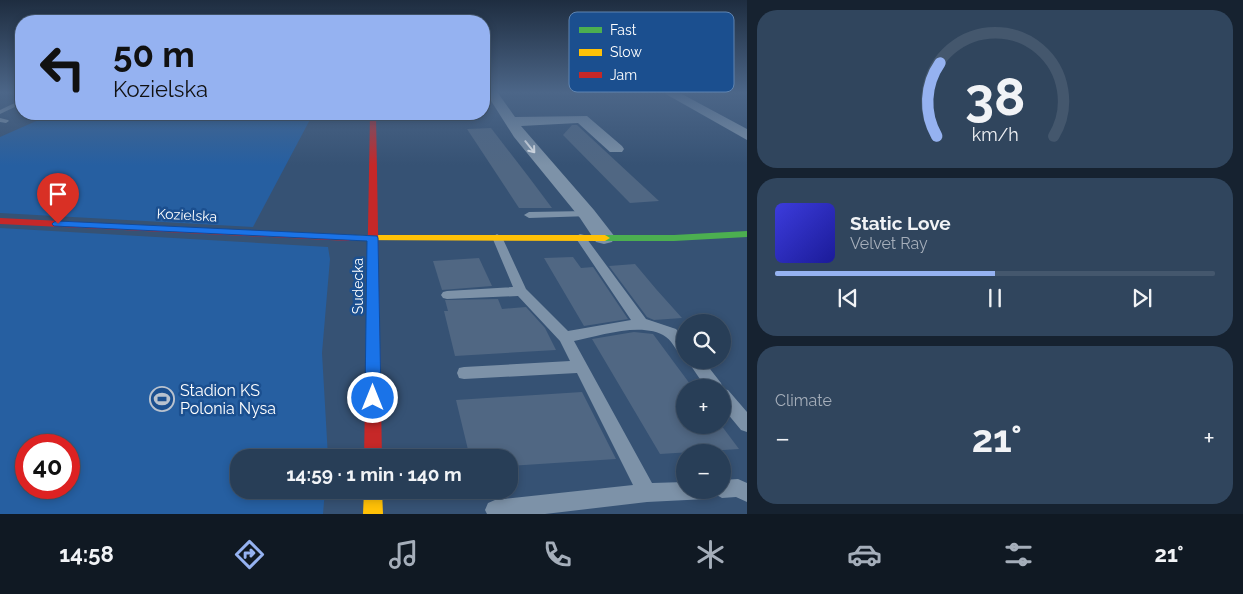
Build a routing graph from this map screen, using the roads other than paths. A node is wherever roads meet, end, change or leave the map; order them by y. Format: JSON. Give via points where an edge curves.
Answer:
{"nodes":[{"id":1,"x":507,"y":117,"type":"edge"},
{"id":2,"x":714,"y":117,"type":"edge"},
{"id":3,"x":373,"y":120,"type":"edge"},
{"id":4,"x":510,"y":122,"type":"junction"},
{"id":5,"x":747,"y":135,"type":"edge"},
{"id":6,"x":616,"y":149,"type":"dead end"},
{"id":7,"x":587,"y":214,"type":"junction"},
{"id":8,"x":529,"y":215,"type":"dead end"},
{"id":9,"x":0,"y":221,"type":"edge"},
{"id":10,"x":747,"y":234,"type":"edge"},
{"id":11,"x":497,"y":237,"type":"junction"},
{"id":12,"x":580,"y":237,"type":"junction"},
{"id":13,"x":604,"y":237,"type":"junction"},
{"id":14,"x":373,"y":238,"type":"junction"},
{"id":15,"x":521,"y":291,"type":"junction"},
{"id":16,"x":447,"y":295,"type":"dead end"},
{"id":17,"x":641,"y":323,"type":"junction"},
{"id":18,"x":565,"y":337,"type":"junction"},
{"id":19,"x":676,"y":339,"type":"edge"},
{"id":20,"x":580,"y":367,"type":"junction"},
{"id":21,"x":701,"y":369,"type":"edge"},
{"id":22,"x":464,"y":373,"type":"dead end"},
{"id":23,"x":709,"y":379,"type":"edge"},
{"id":24,"x":731,"y":405,"type":"edge"},
{"id":25,"x":747,"y":424,"type":"edge"},
{"id":26,"x":373,"y":449,"type":"edge"},
{"id":27,"x":731,"y":488,"type":"edge"},
{"id":28,"x":676,"y":492,"type":"edge"},
{"id":29,"x":647,"y":493,"type":"junction"},
{"id":30,"x":747,"y":493,"type":"edge"},
{"id":31,"x":373,"y":499,"type":"edge"},
{"id":32,"x":495,"y":510,"type":"dead end"},
{"id":33,"x":374,"y":514,"type":"edge"}],
"edges":[{"from":1,"to":4,"type":"street"},
{"from":2,"to":5,"type":"street"},
{"from":3,"to":14,"type":"street","name":"Sudecka"},
{"from":4,"to":6,"type":"street","via":[[582,119]]},
{"from":4,"to":7,"type":"street","one_way":true},
{"from":7,"to":8,"type":"lane"},
{"from":7,"to":13,"type":"street"},
{"from":9,"to":14,"type":"street","name":"Kozielska"},
{"from":10,"to":13,"type":"street","name":"Kozielska"},
{"from":11,"to":12,"type":"street","name":"Kozielska"},
{"from":11,"to":14,"type":"street","name":"Kozielska"},
{"from":11,"to":15,"type":"lane"},
{"from":12,"to":13,"type":"street","name":"Kozielska"},
{"from":12,"to":17,"type":"lane"},
{"from":14,"to":26,"type":"street","name":"Sudecka"},
{"from":15,"to":16,"type":"lane"},
{"from":15,"to":18,"type":"lane"},
{"from":17,"to":18,"type":"lane"},
{"from":17,"to":19,"type":"lane","via":[[671,333]]},
{"from":18,"to":20,"type":"lane"},
{"from":20,"to":22,"type":"lane"},
{"from":20,"to":29,"type":"lane"},
{"from":21,"to":23,"type":"lane"},
{"from":24,"to":25,"type":"lane"},
{"from":27,"to":30,"type":"lane"},
{"from":28,"to":29,"type":"lane"},
{"from":29,"to":32,"type":"lane"},
{"from":31,"to":33,"type":"street"}]}
